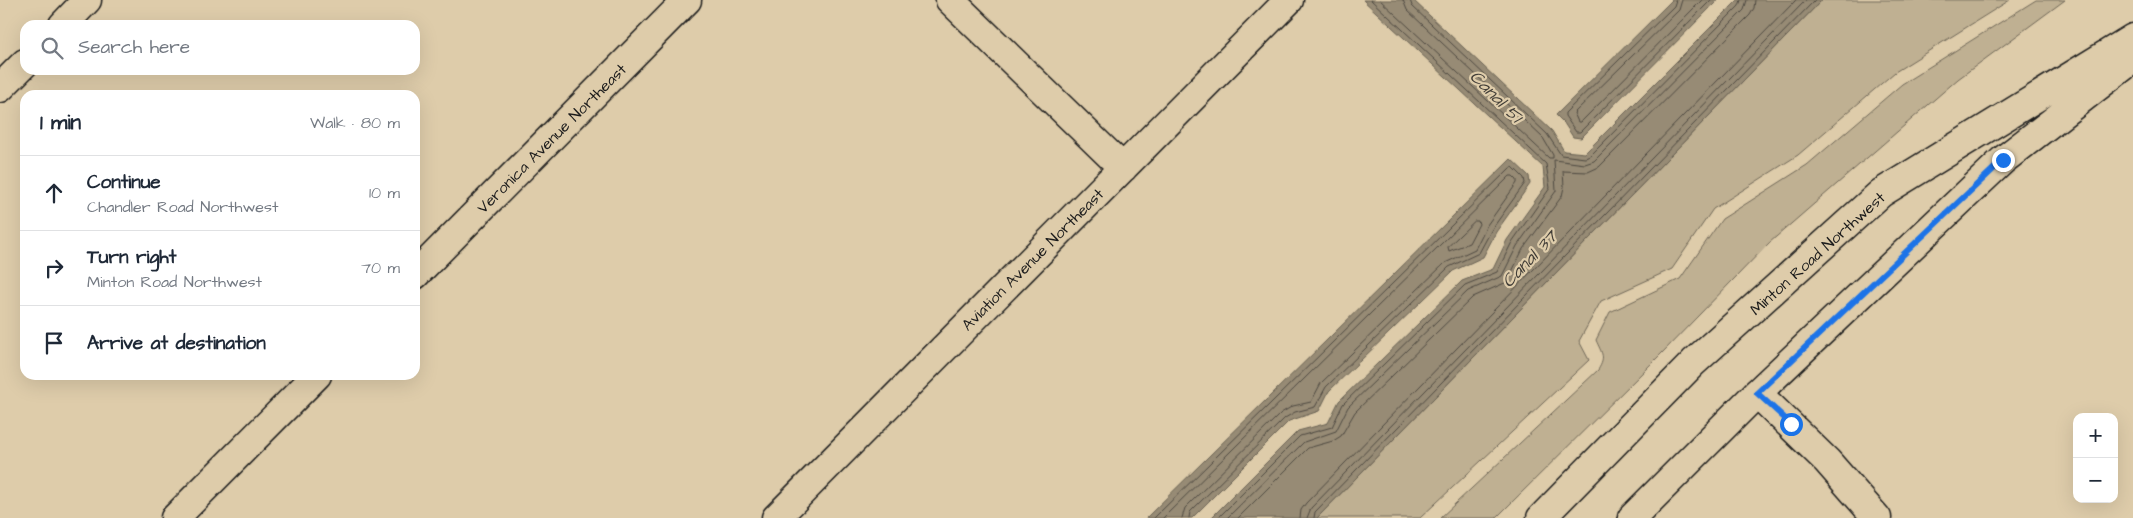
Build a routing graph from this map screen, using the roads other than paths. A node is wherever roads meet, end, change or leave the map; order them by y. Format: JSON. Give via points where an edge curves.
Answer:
{"nodes":[{"id":1,"x":88,"y":0,"type":"edge"},
{"id":2,"x":687,"y":0,"type":"edge"},
{"id":3,"x":950,"y":0,"type":"edge"},
{"id":4,"x":1289,"y":0,"type":"edge"},
{"id":5,"x":68,"y":20,"type":"edge"},
{"id":6,"x":2133,"y":38,"type":"edge"},
{"id":7,"x":2133,"y":59,"type":"edge"},
{"id":8,"x":20,"y":68,"type":"edge"},
{"id":9,"x":0,"y":88,"type":"edge"},
{"id":10,"x":1123,"y":168,"type":"junction"},
{"id":11,"x":420,"y":270,"type":"edge"},
{"id":12,"x":312,"y":380,"type":"edge"},
{"id":13,"x":1757,"y":393,"type":"junction"},
{"id":14,"x":175,"y":518,"type":"edge"},
{"id":15,"x":776,"y":518,"type":"edge"},
{"id":16,"x":1541,"y":518,"type":"edge"},
{"id":17,"x":1632,"y":518,"type":"edge"},
{"id":18,"x":1878,"y":518,"type":"edge"}],
"edges":[{"from":1,"to":5,"type":"street"},
{"from":2,"to":11,"type":"street","name":"Veronica Avenue Northeast"},
{"from":3,"to":10,"type":"street"},
{"from":4,"to":10,"type":"street","name":"Aviation Avenue Northeast"},
{"from":6,"to":16,"type":"street","name":"Minton Road Northwest","via":[[1881,193],[1694,362]]},
{"from":7,"to":13,"type":"street","via":[[2003,160]]},
{"from":8,"to":9,"type":"street"},
{"from":10,"to":15,"type":"street","name":"Aviation Avenue Northeast"},
{"from":12,"to":14,"type":"street"},
{"from":13,"to":17,"type":"street"},
{"from":13,"to":18,"type":"street","via":[[1827,461]]}]}
